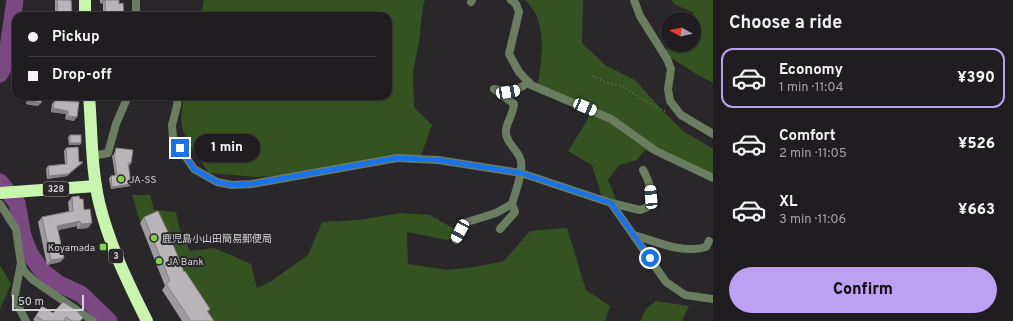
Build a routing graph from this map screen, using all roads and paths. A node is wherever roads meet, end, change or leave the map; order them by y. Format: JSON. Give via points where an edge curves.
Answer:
{"nodes":[{"id":1,"x":85,"y":0,"type":"edge"},
{"id":2,"x":136,"y":0,"type":"edge"},
{"id":3,"x":511,"y":0,"type":"edge"},
{"id":4,"x":634,"y":0,"type":"edge"},
{"id":5,"x":85,"y":12,"type":"edge"},
{"id":6,"x":136,"y":12,"type":"edge"},
{"id":7,"x":593,"y":76,"type":"dead end"},
{"id":8,"x":529,"y":82,"type":"junction"},
{"id":9,"x":89,"y":100,"type":"edge"},
{"id":10,"x":126,"y":100,"type":"edge"},
{"id":11,"x":178,"y":100,"type":"edge"},
{"id":12,"x":676,"y":108,"type":"junction"},
{"id":13,"x":713,"y":134,"type":"edge"},
{"id":14,"x":93,"y":156,"type":"junction"},
{"id":15,"x":644,"y":170,"type":"dead end"},
{"id":16,"x":521,"y":173,"type":"junction"},
{"id":17,"x":713,"y":178,"type":"edge"},
{"id":18,"x":96,"y":186,"type":"junction"},
{"id":19,"x":0,"y":193,"type":"edge"},
{"id":20,"x":611,"y":203,"type":"junction"},
{"id":21,"x":0,"y":204,"type":"edge"},
{"id":22,"x":512,"y":204,"type":"junction"},
{"id":23,"x":500,"y":229,"type":"dead end"},
{"id":24,"x":634,"y":235,"type":"junction"},
{"id":25,"x":456,"y":240,"type":"dead end"},
{"id":26,"x":709,"y":241,"type":"dead end"},
{"id":27,"x":21,"y":263,"type":"junction"},
{"id":28,"x":713,"y":299,"type":"edge"},
{"id":29,"x":26,"y":321,"type":"edge"},
{"id":30,"x":93,"y":321,"type":"edge"},
{"id":31,"x":147,"y":321,"type":"edge"}],
"edges":[{"from":1,"to":5,"type":"highway"},
{"from":2,"to":6,"type":"street"},
{"from":3,"to":8,"type":"street","via":[[519,12],[509,54],[519,72]]},
{"from":4,"to":12,"type":"street","via":[[640,16],[667,59],[670,70],[670,101]]},
{"from":7,"to":12,"type":"path","via":[[622,86],[662,110]]},
{"from":8,"to":16,"type":"street","via":[[518,90],[508,92],[494,89],[514,104],[514,112],[506,130],[508,141],[521,159]]},
{"from":8,"to":17,"type":"street","via":[[611,119],[656,151]]},
{"from":9,"to":14,"type":"highway","number":"3"},
{"from":10,"to":14,"type":"street","via":[[108,153]]},
{"from":11,"to":16,"type":"street","via":[[172,125],[173,138],[194,169],[217,182],[232,185],[252,184],[397,158],[438,160]]},
{"from":12,"to":13,"type":"street","via":[[681,115]]},
{"from":14,"to":18,"type":"highway","number":"3"},
{"from":15,"to":20,"type":"street","via":[[651,197],[648,207],[640,210]]},
{"from":16,"to":20,"type":"street"},
{"from":16,"to":22,"type":"street"},
{"from":18,"to":19,"type":"highway","number":"328"},
{"from":18,"to":31,"type":"highway","number":"3","via":[[116,256]]},
{"from":20,"to":24,"type":"street"},
{"from":21,"to":27,"type":"street","via":[[16,229]]},
{"from":22,"to":23,"type":"street","via":[[515,212]]},
{"from":22,"to":25,"type":"street","via":[[496,213],[464,223]]},
{"from":24,"to":26,"type":"street","via":[[684,250],[706,247]]},
{"from":24,"to":28,"type":"street","via":[[666,282],[685,295]]},
{"from":27,"to":29,"type":"street","via":[[15,294]]},
{"from":27,"to":30,"type":"street","via":[[24,271],[33,280]]}]}
